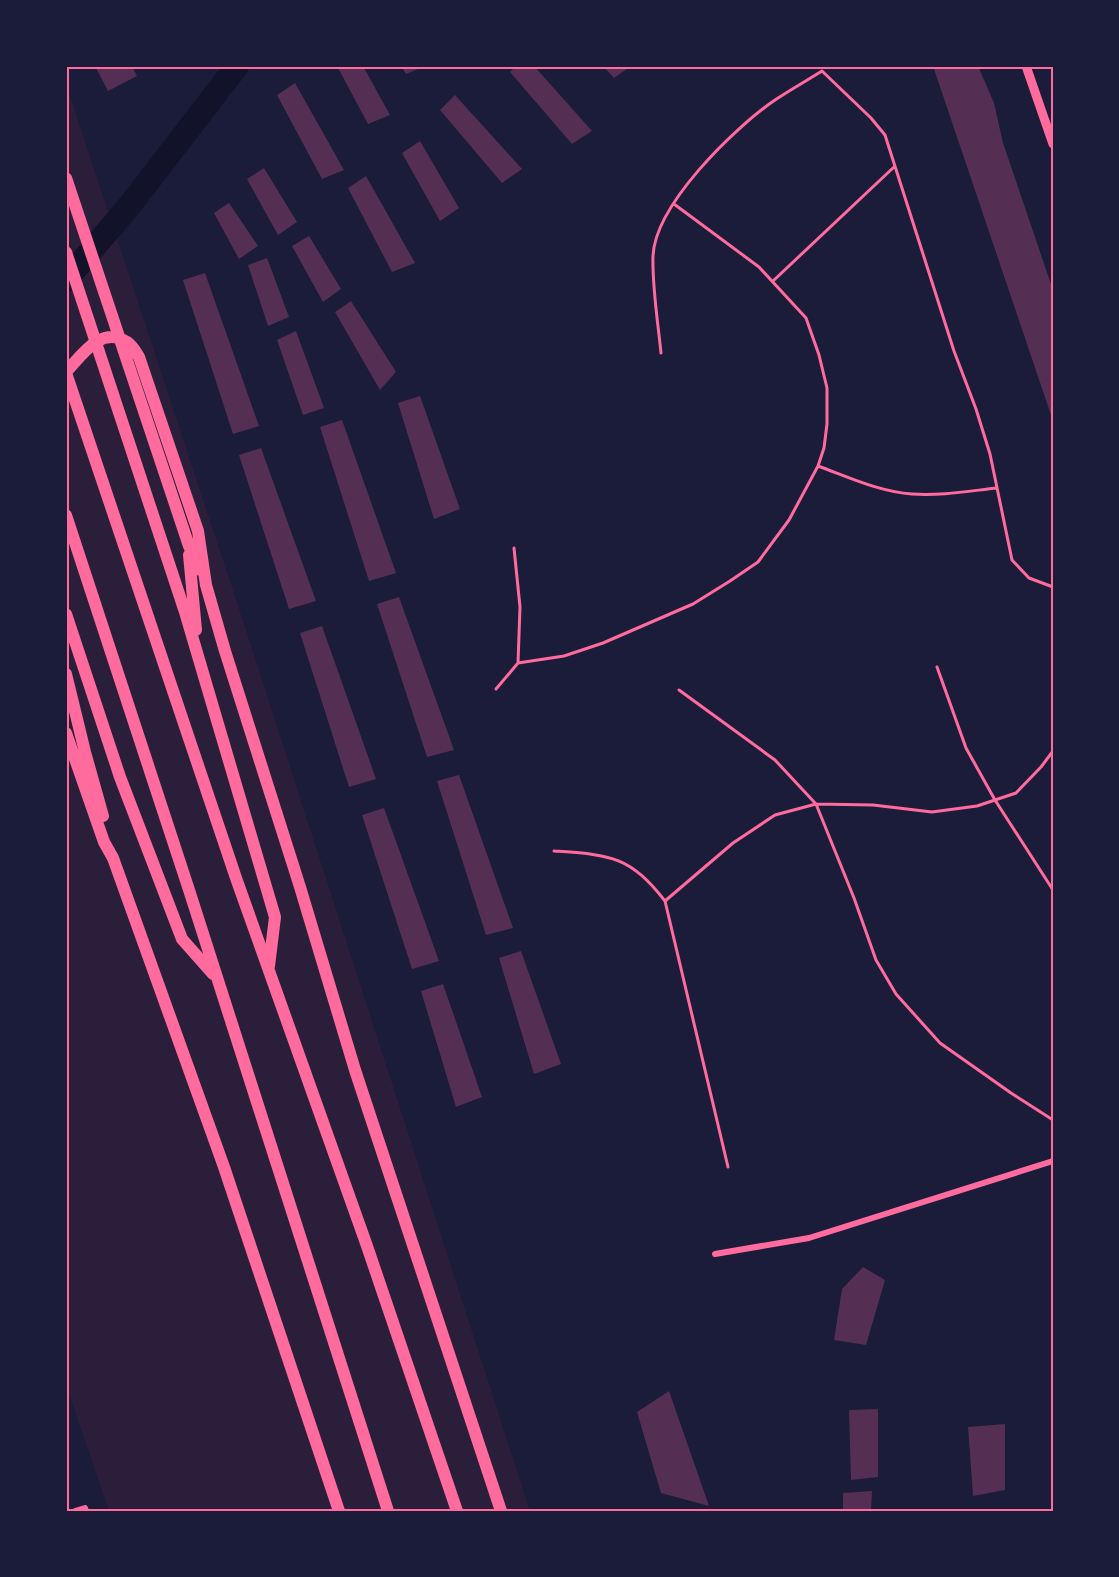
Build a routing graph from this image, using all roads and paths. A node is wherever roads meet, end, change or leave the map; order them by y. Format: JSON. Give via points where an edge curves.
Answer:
{"nodes":[{"id":1,"x":1026,"y":66,"type":"edge"},
{"id":2,"x":1053,"y":144,"type":"edge"},
{"id":3,"x":895,"y":166,"type":"junction"},
{"id":4,"x":66,"y":178,"type":"edge"},
{"id":5,"x":674,"y":204,"type":"junction"},
{"id":6,"x":66,"y":252,"type":"edge"},
{"id":7,"x":773,"y":280,"type":"junction"},
{"id":8,"x":661,"y":353,"type":"dead end"},
{"id":9,"x":66,"y":373,"type":"edge"},
{"id":10,"x":818,"y":466,"type":"junction"},
{"id":11,"x":997,"y":488,"type":"junction"},
{"id":12,"x":66,"y":515,"type":"edge"},
{"id":13,"x":189,"y":546,"type":"junction"},
{"id":14,"x":514,"y":548,"type":"dead end"},
{"id":15,"x":206,"y":585,"type":"junction"},
{"id":16,"x":1053,"y":586,"type":"edge"},
{"id":17,"x":66,"y":614,"type":"edge"},
{"id":18,"x":198,"y":655,"type":"junction"},
{"id":19,"x":518,"y":663,"type":"junction"},
{"id":20,"x":937,"y":667,"type":"dead end"},
{"id":21,"x":66,"y":674,"type":"edge"},
{"id":22,"x":496,"y":689,"type":"dead end"},
{"id":23,"x":679,"y":690,"type":"dead end"},
{"id":24,"x":66,"y":733,"type":"edge"},
{"id":25,"x":1053,"y":751,"type":"edge"},
{"id":26,"x":995,"y":800,"type":"junction"},
{"id":27,"x":816,"y":804,"type":"junction"},
{"id":28,"x":555,"y":851,"type":"dead end"},
{"id":29,"x":113,"y":858,"type":"junction"},
{"id":30,"x":1053,"y":890,"type":"edge"},
{"id":31,"x":665,"y":901,"type":"junction"},
{"id":32,"x":268,"y":970,"type":"junction"},
{"id":33,"x":217,"y":979,"type":"junction"},
{"id":34,"x":1053,"y":1120,"type":"edge"},
{"id":35,"x":1053,"y":1161,"type":"edge"},
{"id":36,"x":728,"y":1167,"type":"dead end"},
{"id":37,"x":715,"y":1254,"type":"dead end"},
{"id":38,"x":86,"y":1509,"type":"edge"},
{"id":39,"x":75,"y":1511,"type":"edge"},
{"id":40,"x":339,"y":1511,"type":"edge"},
{"id":41,"x":388,"y":1511,"type":"edge"},
{"id":42,"x":457,"y":1511,"type":"edge"},
{"id":43,"x":501,"y":1511,"type":"edge"}],
"edges":[{"from":1,"to":2,"type":"main road"},
{"from":3,"to":5,"type":"lane","via":[[885,135],[822,71],[741,126]]},
{"from":3,"to":7,"type":"lane"},
{"from":3,"to":11,"type":"lane","via":[[976,409]]},
{"from":4,"to":13,"type":"highway"},
{"from":5,"to":7,"type":"lane"},
{"from":5,"to":8,"type":"lane","via":[[661,225],[653,255]]},
{"from":6,"to":18,"type":"highway"},
{"from":7,"to":10,"type":"lane","via":[[806,318],[827,388],[826,432]]},
{"from":9,"to":15,"type":"highway","via":[[95,341],[110,336],[128,342],[140,357],[198,531]]},
{"from":9,"to":32,"type":"highway"},
{"from":10,"to":11,"type":"lane","via":[[864,483],[911,494]]},
{"from":10,"to":19,"type":"lane","via":[[789,520],[758,562],[730,581],[693,604],[603,643],[564,656]]},
{"from":11,"to":16,"type":"lane","via":[[1012,560],[1029,578]]},
{"from":12,"to":33,"type":"highway"},
{"from":13,"to":15,"type":"highway"},
{"from":13,"to":18,"type":"highway"},
{"from":14,"to":19,"type":"lane","via":[[520,607]]},
{"from":15,"to":43,"type":"highway","via":[[358,1081]]},
{"from":17,"to":33,"type":"highway","via":[[120,777],[182,939]]},
{"from":18,"to":32,"type":"highway","via":[[275,917]]},
{"from":19,"to":22,"type":"lane"},
{"from":20,"to":26,"type":"lane","via":[[966,748]]},
{"from":21,"to":29,"type":"highway"},
{"from":23,"to":27,"type":"lane","via":[[775,760]]},
{"from":24,"to":29,"type":"highway"},
{"from":25,"to":26,"type":"lane","via":[[1016,793]]},
{"from":26,"to":27,"type":"lane","via":[[932,812]]},
{"from":26,"to":30,"type":"lane"},
{"from":27,"to":31,"type":"lane","via":[[775,815],[733,843]]},
{"from":27,"to":34,"type":"lane","via":[[876,960],[896,994],[939,1043]]},
{"from":28,"to":31,"type":"lane","via":[[603,855],[625,863],[650,882]]},
{"from":29,"to":40,"type":"highway","via":[[224,1167]]},
{"from":31,"to":36,"type":"lane"},
{"from":32,"to":42,"type":"highway","via":[[375,1266]]},
{"from":33,"to":41,"type":"highway"},
{"from":35,"to":37,"type":"street","via":[[809,1238]]},
{"from":38,"to":39,"type":"street"}]}
